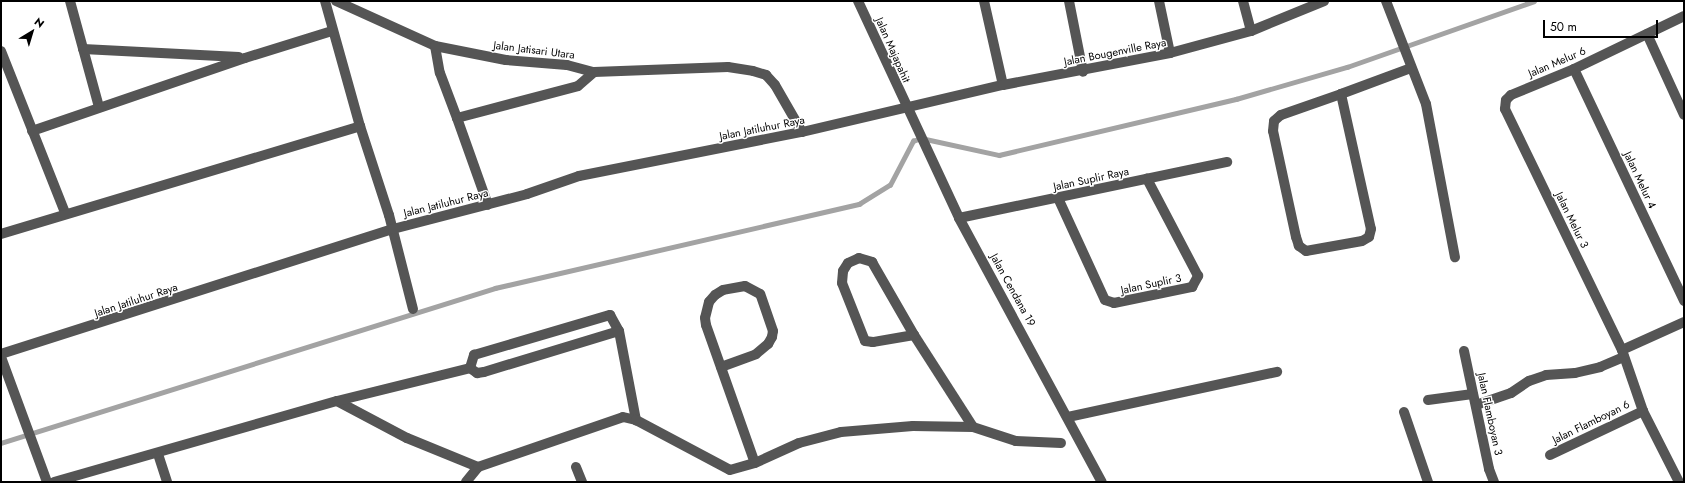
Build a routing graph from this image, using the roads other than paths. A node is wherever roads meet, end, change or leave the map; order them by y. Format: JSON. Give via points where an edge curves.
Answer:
{"nodes":[{"id":1,"x":70,"y":1,"type":"edge"},
{"id":2,"x":325,"y":1,"type":"edge"},
{"id":3,"x":336,"y":1,"type":"edge"},
{"id":4,"x":858,"y":1,"type":"edge"},
{"id":5,"x":984,"y":1,"type":"edge"},
{"id":6,"x":1069,"y":1,"type":"edge"},
{"id":7,"x":1159,"y":1,"type":"edge"},
{"id":8,"x":1243,"y":1,"type":"edge"},
{"id":9,"x":1324,"y":1,"type":"edge"},
{"id":10,"x":1386,"y":1,"type":"edge"},
{"id":11,"x":1684,"y":16,"type":"edge"},
{"id":12,"x":332,"y":31,"type":"junction"},
{"id":13,"x":1251,"y":31,"type":"junction"},
{"id":14,"x":1647,"y":34,"type":"junction"},
{"id":15,"x":435,"y":46,"type":"junction"},
{"id":16,"x":83,"y":49,"type":"junction"},
{"id":17,"x":1,"y":51,"type":"edge"},
{"id":18,"x":1170,"y":53,"type":"junction"},
{"id":19,"x":245,"y":58,"type":"junction"},
{"id":20,"x":1411,"y":68,"type":"junction"},
{"id":21,"x":1574,"y":69,"type":"junction"},
{"id":22,"x":594,"y":72,"type":"junction"},
{"id":23,"x":1083,"y":72,"type":"junction"},
{"id":24,"x":1003,"y":85,"type":"junction"},
{"id":25,"x":1341,"y":94,"type":"junction"},
{"id":26,"x":1506,"y":100,"type":"joint"},
{"id":27,"x":99,"y":107,"type":"junction"},
{"id":28,"x":906,"y":108,"type":"junction"},
{"id":29,"x":1684,"y":115,"type":"edge"},
{"id":30,"x":457,"y":118,"type":"junction"},
{"id":31,"x":360,"y":126,"type":"junction"},
{"id":32,"x":32,"y":131,"type":"junction"},
{"id":33,"x":802,"y":132,"type":"junction"},
{"id":34,"x":1227,"y":162,"type":"dead end"},
{"id":35,"x":1147,"y":179,"type":"junction"},
{"id":36,"x":1058,"y":198,"type":"junction"},
{"id":37,"x":488,"y":205,"type":"junction"},
{"id":38,"x":65,"y":214,"type":"junction"},
{"id":39,"x":960,"y":218,"type":"junction"},
{"id":40,"x":393,"y":229,"type":"junction"},
{"id":41,"x":1,"y":234,"type":"edge"},
{"id":42,"x":1455,"y":257,"type":"dead end"},
{"id":43,"x":1684,"y":301,"type":"edge"},
{"id":44,"x":413,"y":310,"type":"dead end"},
{"id":45,"x":1684,"y":322,"type":"edge"},
{"id":46,"x":619,"y":331,"type":"junction"},
{"id":47,"x":914,"y":335,"type":"junction"},
{"id":48,"x":1464,"y":351,"type":"dead end"},
{"id":49,"x":1623,"y":353,"type":"junction"},
{"id":50,"x":1,"y":354,"type":"edge"},
{"id":51,"x":1,"y":357,"type":"edge"},
{"id":52,"x":721,"y":367,"type":"junction"},
{"id":53,"x":470,"y":368,"type":"junction"},
{"id":54,"x":1278,"y":372,"type":"dead end"},
{"id":55,"x":1473,"y":394,"type":"junction"},
{"id":56,"x":1428,"y":400,"type":"dead end"},
{"id":57,"x":337,"y":401,"type":"junction"},
{"id":58,"x":1476,"y":405,"type":"junction"},
{"id":59,"x":1643,"y":411,"type":"junction"},
{"id":60,"x":1404,"y":412,"type":"dead end"},
{"id":61,"x":1068,"y":417,"type":"junction"},
{"id":62,"x":636,"y":420,"type":"junction"},
{"id":63,"x":973,"y":427,"type":"junction"},
{"id":64,"x":1061,"y":442,"type":"dead end"},
{"id":65,"x":158,"y":454,"type":"junction"},
{"id":66,"x":1550,"y":455,"type":"dead end"},
{"id":67,"x":755,"y":463,"type":"junction"},
{"id":68,"x":478,"y":467,"type":"junction"},
{"id":69,"x":576,"y":467,"type":"dead end"},
{"id":70,"x":1677,"y":481,"type":"edge"},
{"id":71,"x":47,"y":482,"type":"edge"},
{"id":72,"x":54,"y":482,"type":"edge"},
{"id":73,"x":167,"y":482,"type":"edge"},
{"id":74,"x":466,"y":482,"type":"edge"},
{"id":75,"x":582,"y":482,"type":"edge"},
{"id":76,"x":1102,"y":482,"type":"edge"},
{"id":77,"x":1428,"y":482,"type":"edge"},
{"id":78,"x":1494,"y":482,"type":"edge"}],
"edges":[{"from":1,"to":16,"type":"street"},
{"from":2,"to":12,"type":"street"},
{"from":3,"to":15,"type":"street","name":"Jalan Jatisari Utara"},
{"from":4,"to":28,"type":"street","name":"Jalan Majapahit"},
{"from":5,"to":24,"type":"street"},
{"from":6,"to":23,"type":"street"},
{"from":7,"to":18,"type":"street"},
{"from":8,"to":13,"type":"street"},
{"from":9,"to":13,"type":"street","name":"Jalan Bougenville Raya"},
{"from":10,"to":20,"type":"street"},
{"from":11,"to":14,"type":"street","name":"Jalan Melur 6"},
{"from":12,"to":19,"type":"street"},
{"from":12,"to":31,"type":"street"},
{"from":13,"to":18,"type":"street","name":"Jalan Bougenville Raya"},
{"from":14,"to":21,"type":"street","name":"Jalan Melur 6"},
{"from":14,"to":29,"type":"street"},
{"from":15,"to":22,"type":"street","name":"Jalan Jatisari Utara","via":[[506,60],[566,65]]},
{"from":15,"to":30,"type":"street","via":[[440,73]]},
{"from":16,"to":19,"type":"street"},
{"from":16,"to":27,"type":"street"},
{"from":17,"to":32,"type":"street"},
{"from":18,"to":23,"type":"street","name":"Jalan Bougenville Raya"},
{"from":19,"to":27,"type":"street"},
{"from":20,"to":25,"type":"street"},
{"from":20,"to":42,"type":"street","via":[[1426,104]]},
{"from":21,"to":26,"type":"street","name":"Jalan Melur 6","via":[[1511,95]]},
{"from":21,"to":43,"type":"street","name":"Jalan Melur 4"},
{"from":22,"to":30,"type":"street","via":[[578,86]]},
{"from":22,"to":33,"type":"street","name":"Jalan Jatisari Utara","via":[[728,67],[753,70],[766,75],[775,85]]},
{"from":23,"to":24,"type":"street","name":"Jalan Bougenville Raya"},
{"from":24,"to":28,"type":"street","name":"Jalan Bougenville Raya"},
{"from":25,"to":25,"type":"street","via":[[1372,229],[1369,237],[1362,241],[1306,251],[1299,246],[1296,238],[1273,131],[1274,121],[1281,115]]},
{"from":26,"to":49,"type":"street","name":"Jalan Melur 3","via":[[1505,109]]},
{"from":27,"to":32,"type":"street"},
{"from":28,"to":33,"type":"street","name":"Jalan Jatiluhur Raya"},
{"from":28,"to":39,"type":"street","name":"Jalan Cendana 19"},
{"from":30,"to":37,"type":"street"},
{"from":31,"to":38,"type":"street"},
{"from":31,"to":40,"type":"street"},
{"from":32,"to":38,"type":"street"},
{"from":33,"to":37,"type":"street","name":"Jalan Jatiluhur Raya","via":[[579,176]]},
{"from":34,"to":35,"type":"street","name":"Jalan Suplir Raya"},
{"from":35,"to":36,"type":"street","name":"Jalan Suplir Raya"},
{"from":35,"to":36,"type":"street","name":"Jalan Suplir 3","via":[[1198,276],[1192,288],[1114,303],[1105,300]]},
{"from":36,"to":39,"type":"street","name":"Jalan Suplir Raya"},
{"from":37,"to":40,"type":"street","name":"Jalan Jatiluhur Raya"},
{"from":38,"to":41,"type":"street"},
{"from":39,"to":61,"type":"street","name":"Jalan Cendana 19"},
{"from":40,"to":44,"type":"street"},
{"from":40,"to":50,"type":"street","name":"Jalan Jatiluhur Raya"},
{"from":45,"to":49,"type":"street"},
{"from":46,"to":53,"type":"street","via":[[484,372],[477,373]]},
{"from":46,"to":53,"type":"street","via":[[613,318],[605,315],[474,354]]},
{"from":46,"to":62,"type":"street"},
{"from":47,"to":47,"type":"street","via":[[872,262],[859,258],[848,263],[843,271],[842,283],[865,341]]},
{"from":47,"to":63,"type":"street"},
{"from":48,"to":55,"type":"street","name":"Jalan Flamboyan 3"},
{"from":49,"to":58,"type":"street","via":[[1600,367],[1575,373],[1546,375],[1529,381],[1511,393]]},
{"from":49,"to":59,"type":"street","name":"Jalan Melur 3"},
{"from":51,"to":71,"type":"street"},
{"from":52,"to":52,"type":"street","via":[[706,324],[706,310],[715,295],[723,290],[745,286],[760,294],[773,331],[772,337],[756,354]]},
{"from":52,"to":67,"type":"street"},
{"from":53,"to":57,"type":"street"},
{"from":54,"to":61,"type":"street"},
{"from":55,"to":56,"type":"street"},
{"from":55,"to":58,"type":"street","name":"Jalan Flamboyan 3"},
{"from":57,"to":65,"type":"street"},
{"from":57,"to":68,"type":"street","via":[[407,438]]},
{"from":58,"to":78,"type":"street","name":"Jalan Flamboyan 3"},
{"from":59,"to":66,"type":"street","name":"Jalan Flamboyan 6"},
{"from":59,"to":70,"type":"street","name":"Jalan Melur 3"},
{"from":60,"to":77,"type":"street"},
{"from":61,"to":76,"type":"street","name":"Jalan Cendana 19"},
{"from":62,"to":67,"type":"street","via":[[730,470]]},
{"from":62,"to":68,"type":"street","via":[[623,417]]},
{"from":63,"to":64,"type":"street","via":[[1016,441]]},
{"from":63,"to":67,"type":"street","via":[[913,426],[841,432],[799,443]]},
{"from":65,"to":72,"type":"street"},
{"from":65,"to":73,"type":"street"},
{"from":68,"to":74,"type":"street"},
{"from":69,"to":75,"type":"street"}]}
